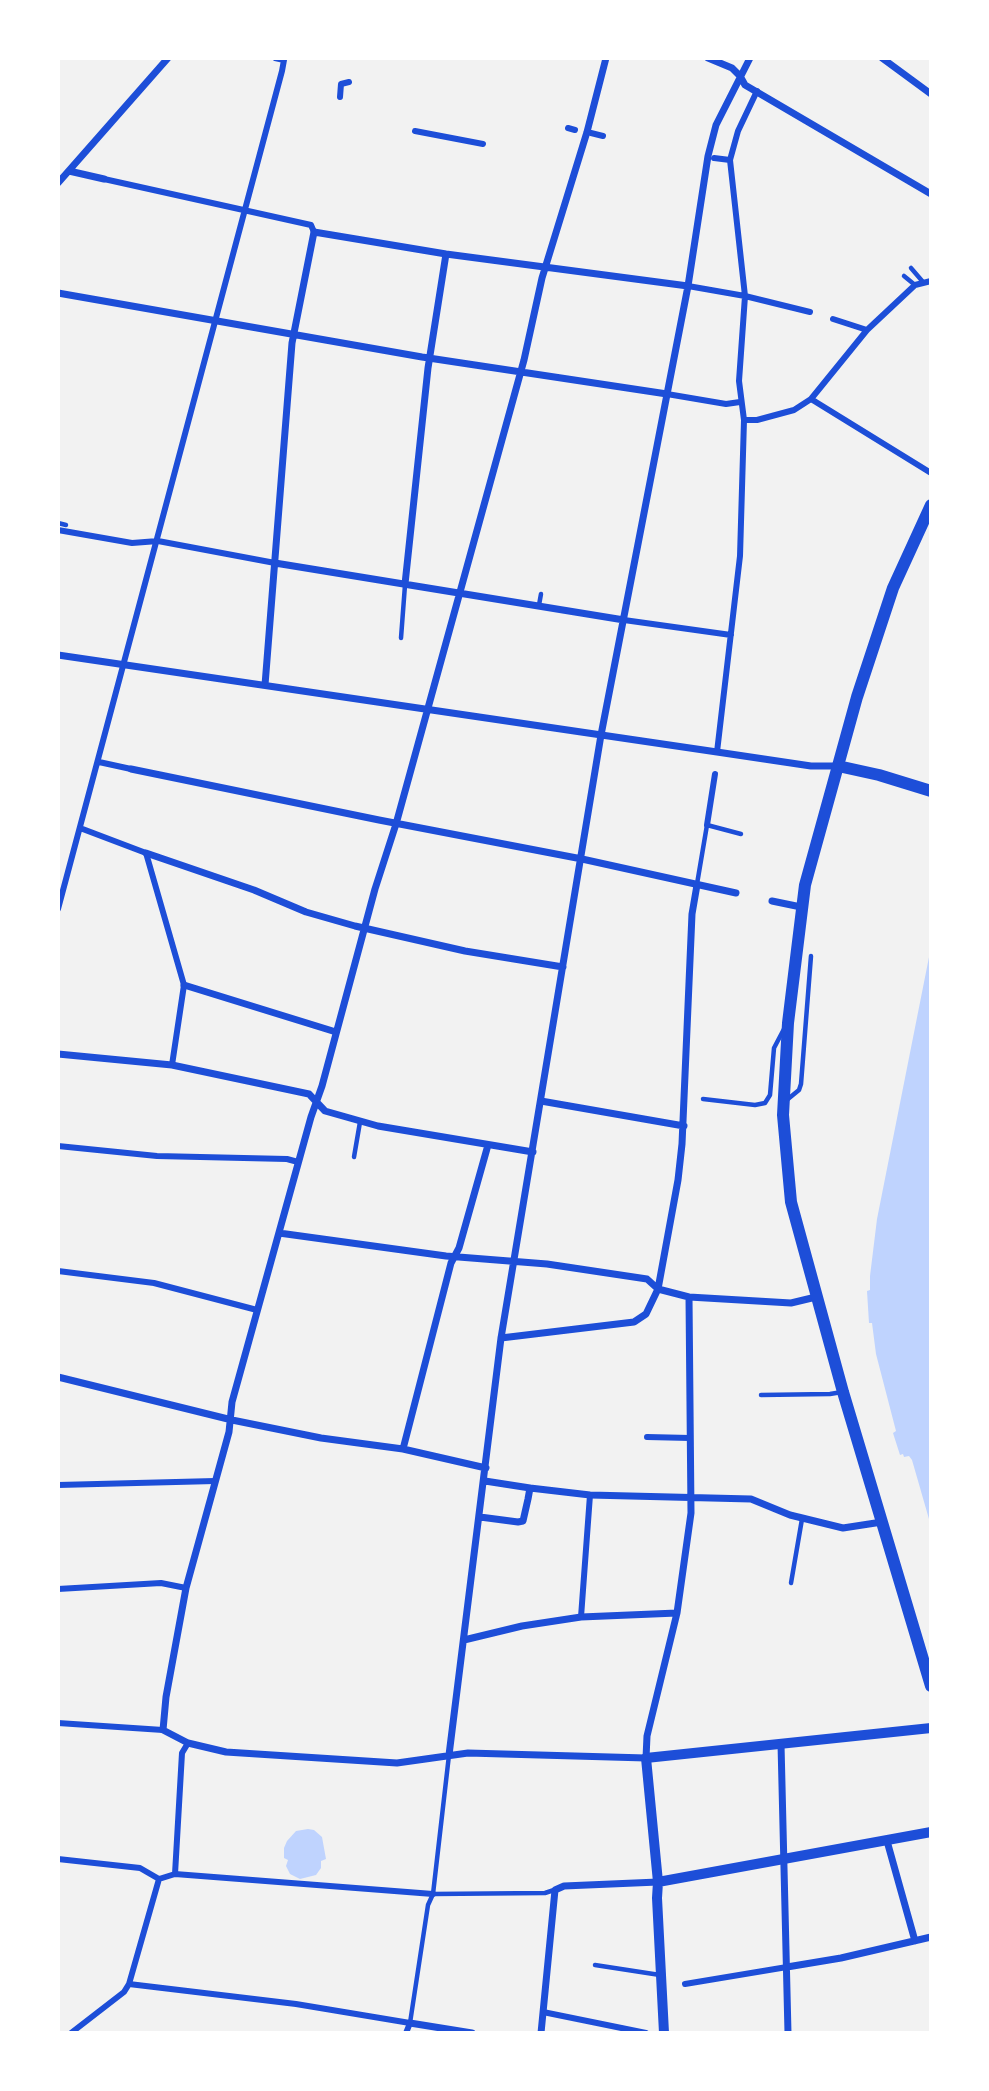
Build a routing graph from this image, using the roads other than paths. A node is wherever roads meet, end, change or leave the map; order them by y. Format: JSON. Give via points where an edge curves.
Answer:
{"nodes":[{"id":1,"x":168,"y":58,"type":"edge"},
{"id":2,"x":275,"y":58,"type":"edge"},
{"id":3,"x":606,"y":58,"type":"edge"},
{"id":4,"x":708,"y":58,"type":"edge"},
{"id":5,"x":750,"y":58,"type":"edge"},
{"id":6,"x":882,"y":58,"type":"edge"},
{"id":7,"x":740,"y":76,"type":"junction"},
{"id":8,"x":349,"y":82,"type":"dead end"},
{"id":9,"x":757,"y":91,"type":"junction"},
{"id":10,"x":931,"y":94,"type":"edge"},
{"id":11,"x":340,"y":97,"type":"dead end"},
{"id":12,"x":415,"y":131,"type":"dead end"},
{"id":13,"x":591,"y":133,"type":"dead end"},
{"id":14,"x":603,"y":136,"type":"dead end"},
{"id":15,"x":483,"y":144,"type":"dead end"},
{"id":16,"x":714,"y":158,"type":"dead end"},
{"id":17,"x":730,"y":160,"type":"junction"},
{"id":18,"x":69,"y":171,"type":"junction"},
{"id":19,"x":104,"y":179,"type":"joint"},
{"id":20,"x":58,"y":183,"type":"edge"},
{"id":21,"x":931,"y":194,"type":"edge"},
{"id":22,"x":245,"y":212,"type":"junction"},
{"id":23,"x":314,"y":232,"type":"junction"},
{"id":24,"x":446,"y":254,"type":"junction"},
{"id":25,"x":545,"y":267,"type":"junction"},
{"id":26,"x":911,"y":268,"type":"dead end"},
{"id":27,"x":904,"y":276,"type":"dead end"},
{"id":28,"x":927,"y":281,"type":"edge"},
{"id":29,"x":915,"y":285,"type":"junction"},
{"id":30,"x":688,"y":286,"type":"junction"},
{"id":31,"x":58,"y":293,"type":"edge"},
{"id":32,"x":745,"y":296,"type":"junction"},
{"id":33,"x":810,"y":312,"type":"dead end"},
{"id":34,"x":833,"y":319,"type":"dead end"},
{"id":35,"x":216,"y":321,"type":"junction"},
{"id":36,"x":867,"y":330,"type":"junction"},
{"id":37,"x":294,"y":334,"type":"junction"},
{"id":38,"x":430,"y":357,"type":"junction"},
{"id":39,"x":521,"y":371,"type":"junction"},
{"id":40,"x":667,"y":394,"type":"junction"},
{"id":41,"x":811,"y":399,"type":"junction"},
{"id":42,"x":740,"y":402,"type":"junction"},
{"id":43,"x":744,"y":420,"type":"junction"},
{"id":44,"x":931,"y":473,"type":"edge"},
{"id":45,"x":931,"y":505,"type":"edge"},
{"id":46,"x":58,"y":523,"type":"edge"},
{"id":47,"x":65,"y":525,"type":"dead end"},
{"id":48,"x":58,"y":530,"type":"edge"},
{"id":49,"x":158,"y":541,"type":"junction"},
{"id":50,"x":275,"y":563,"type":"junction"},
{"id":51,"x":405,"y":584,"type":"junction"},
{"id":52,"x":460,"y":593,"type":"junction"},
{"id":53,"x":541,"y":594,"type":"dead end"},
{"id":54,"x":539,"y":605,"type":"junction"},
{"id":55,"x":624,"y":620,"type":"junction"},
{"id":56,"x":731,"y":635,"type":"junction"},
{"id":57,"x":401,"y":638,"type":"dead end"},
{"id":58,"x":58,"y":655,"type":"edge"},
{"id":59,"x":125,"y":664,"type":"junction"},
{"id":60,"x":265,"y":685,"type":"junction"},
{"id":61,"x":428,"y":709,"type":"junction"},
{"id":62,"x":601,"y":735,"type":"junction"},
{"id":63,"x":717,"y":752,"type":"junction"},
{"id":64,"x":99,"y":762,"type":"junction"},
{"id":65,"x":838,"y":766,"type":"junction"},
{"id":66,"x":131,"y":769,"type":"joint"},
{"id":67,"x":715,"y":774,"type":"dead end"},
{"id":68,"x":931,"y":789,"type":"edge"},
{"id":69,"x":396,"y":824,"type":"junction"},
{"id":70,"x":708,"y":825,"type":"junction"},
{"id":71,"x":80,"y":828,"type":"junction"},
{"id":72,"x":741,"y":834,"type":"dead end"},
{"id":73,"x":146,"y":853,"type":"junction"},
{"id":74,"x":582,"y":859,"type":"junction"},
{"id":75,"x":697,"y":885,"type":"junction"},
{"id":76,"x":736,"y":893,"type":"dead end"},
{"id":77,"x":772,"y":901,"type":"dead end"},
{"id":78,"x":801,"y":907,"type":"junction"},
{"id":79,"x":58,"y":909,"type":"edge"},
{"id":80,"x":365,"y":929,"type":"junction"},
{"id":81,"x":811,"y":956,"type":"dead end"},
{"id":82,"x":563,"y":967,"type":"junction"},
{"id":83,"x":184,"y":985,"type":"junction"},
{"id":84,"x":788,"y":1023,"type":"junction"},
{"id":85,"x":337,"y":1032,"type":"junction"},
{"id":86,"x":786,"y":1043,"type":"junction"},
{"id":87,"x":58,"y":1054,"type":"edge"},
{"id":88,"x":803,"y":1057,"type":"junction"},
{"id":89,"x":172,"y":1065,"type":"junction"},
{"id":90,"x":703,"y":1099,"type":"dead end"},
{"id":91,"x":541,"y":1101,"type":"junction"},
{"id":92,"x":316,"y":1102,"type":"junction"},
{"id":93,"x":783,"y":1103,"type":"junction"},
{"id":94,"x":360,"y":1122,"type":"junction"},
{"id":95,"x":684,"y":1126,"type":"junction"},
{"id":96,"x":488,"y":1145,"type":"junction"},
{"id":97,"x":58,"y":1146,"type":"edge"},
{"id":98,"x":533,"y":1152,"type":"junction"},
{"id":99,"x":354,"y":1157,"type":"dead end"},
{"id":100,"x":298,"y":1162,"type":"junction"},
{"id":101,"x":279,"y":1233,"type":"junction"},
{"id":102,"x":453,"y":1256,"type":"junction"},
{"id":103,"x":515,"y":1263,"type":"junction"},
{"id":104,"x":58,"y":1271,"type":"edge"},
{"id":105,"x":658,"y":1289,"type":"junction"},
{"id":106,"x":689,"y":1297,"type":"junction"},
{"id":107,"x":816,"y":1297,"type":"junction"},
{"id":108,"x":257,"y":1310,"type":"junction"},
{"id":109,"x":501,"y":1338,"type":"junction"},
{"id":110,"x":58,"y":1377,"type":"edge"},
{"id":111,"x":843,"y":1392,"type":"junction"},
{"id":112,"x":761,"y":1395,"type":"dead end"},
{"id":113,"x":232,"y":1420,"type":"junction"},
{"id":114,"x":648,"y":1437,"type":"dead end"},
{"id":115,"x":690,"y":1438,"type":"junction"},
{"id":116,"x":403,"y":1449,"type":"junction"},
{"id":117,"x":486,"y":1468,"type":"junction"},
{"id":118,"x":215,"y":1481,"type":"junction"},
{"id":119,"x":485,"y":1481,"type":"junction"},
{"id":120,"x":58,"y":1485,"type":"edge"},
{"id":121,"x":530,"y":1488,"type":"junction"},
{"id":122,"x":590,"y":1495,"type":"junction"},
{"id":123,"x":691,"y":1498,"type":"junction"},
{"id":124,"x":480,"y":1517,"type":"junction"},
{"id":125,"x":803,"y":1518,"type":"junction"},
{"id":126,"x":882,"y":1522,"type":"junction"},
{"id":127,"x":791,"y":1583,"type":"dead end"},
{"id":128,"x":186,"y":1588,"type":"junction"},
{"id":129,"x":58,"y":1589,"type":"edge"},
{"id":130,"x":677,"y":1613,"type":"junction"},
{"id":131,"x":581,"y":1618,"type":"junction"},
{"id":132,"x":464,"y":1640,"type":"junction"},
{"id":133,"x":931,"y":1686,"type":"edge"},
{"id":134,"x":58,"y":1723,"type":"edge"},
{"id":135,"x":931,"y":1728,"type":"edge"},
{"id":136,"x":163,"y":1730,"type":"junction"},
{"id":137,"x":188,"y":1743,"type":"junction"},
{"id":138,"x":781,"y":1744,"type":"junction"},
{"id":139,"x":449,"y":1755,"type":"junction"},
{"id":140,"x":646,"y":1758,"type":"junction"},
{"id":141,"x":931,"y":1832,"type":"edge"},
{"id":142,"x":887,"y":1841,"type":"junction"},
{"id":143,"x":58,"y":1859,"type":"edge"},
{"id":144,"x":783,"y":1860,"type":"junction"},
{"id":145,"x":176,"y":1874,"type":"junction"},
{"id":146,"x":159,"y":1879,"type":"junction"},
{"id":147,"x":658,"y":1882,"type":"junction"},
{"id":148,"x":555,"y":1890,"type":"junction"},
{"id":149,"x":433,"y":1894,"type":"junction"},
{"id":150,"x":931,"y":1937,"type":"edge"},
{"id":151,"x":915,"y":1941,"type":"junction"},
{"id":152,"x":595,"y":1965,"type":"dead end"},
{"id":153,"x":787,"y":1967,"type":"junction"},
{"id":154,"x":661,"y":1975,"type":"junction"},
{"id":155,"x":129,"y":1984,"type":"junction"},
{"id":156,"x":685,"y":1984,"type":"dead end"},
{"id":157,"x":543,"y":2012,"type":"junction"},
{"id":158,"x":408,"y":2028,"type":"edge"},
{"id":159,"x":71,"y":2033,"type":"edge"},
{"id":160,"x":472,"y":2033,"type":"edge"},
{"id":161,"x":541,"y":2033,"type":"edge"},
{"id":162,"x":646,"y":2033,"type":"edge"},
{"id":163,"x":664,"y":2033,"type":"edge"},
{"id":164,"x":788,"y":2033,"type":"edge"}],
"edges":[{"from":1,"to":18,"type":"street"},
{"from":2,"to":22,"type":"street","via":[[284,61]]},
{"from":3,"to":25,"type":"street"},
{"from":4,"to":7,"type":"street"},
{"from":5,"to":7,"type":"street"},
{"from":6,"to":10,"type":"street"},
{"from":7,"to":9,"type":"street"},
{"from":7,"to":30,"type":"street","via":[[716,125]]},
{"from":8,"to":11,"type":"street","via":[[341,84]]},
{"from":9,"to":17,"type":"street"},
{"from":9,"to":21,"type":"street"},
{"from":12,"to":15,"type":"street"},
{"from":13,"to":14,"type":"street"},
{"from":16,"to":17,"type":"street"},
{"from":17,"to":32,"type":"street"},
{"from":18,"to":19,"type":"street"},
{"from":18,"to":20,"type":"street"},
{"from":19,"to":22,"type":"street"},
{"from":22,"to":23,"type":"street","via":[[311,225]]},
{"from":22,"to":35,"type":"street"},
{"from":23,"to":24,"type":"street"},
{"from":23,"to":37,"type":"street"},
{"from":24,"to":25,"type":"street"},
{"from":24,"to":38,"type":"street"},
{"from":25,"to":30,"type":"street"},
{"from":25,"to":39,"type":"street"},
{"from":26,"to":28,"type":"lane"},
{"from":27,"to":29,"type":"lane"},
{"from":28,"to":29,"type":"street"},
{"from":29,"to":36,"type":"street"},
{"from":30,"to":32,"type":"street"},
{"from":30,"to":40,"type":"street"},
{"from":31,"to":35,"type":"street"},
{"from":32,"to":33,"type":"street"},
{"from":32,"to":42,"type":"street"},
{"from":34,"to":36,"type":"street"},
{"from":35,"to":37,"type":"street"},
{"from":35,"to":49,"type":"street"},
{"from":36,"to":41,"type":"street"},
{"from":37,"to":38,"type":"street"},
{"from":37,"to":50,"type":"street"},
{"from":38,"to":39,"type":"street"},
{"from":38,"to":51,"type":"street"},
{"from":39,"to":40,"type":"street"},
{"from":39,"to":52,"type":"street"},
{"from":40,"to":42,"type":"street","via":[[726,404]]},
{"from":40,"to":55,"type":"street"},
{"from":41,"to":43,"type":"street","via":[[794,410]]},
{"from":41,"to":44,"type":"street"},
{"from":42,"to":43,"type":"street"},
{"from":43,"to":56,"type":"street","via":[[740,556]]},
{"from":45,"to":65,"type":"main road","via":[[892,588]]},
{"from":46,"to":47,"type":"lane"},
{"from":48,"to":49,"type":"street","via":[[132,543]]},
{"from":49,"to":50,"type":"street"},
{"from":49,"to":59,"type":"street"},
{"from":50,"to":51,"type":"street"},
{"from":50,"to":60,"type":"street"},
{"from":51,"to":52,"type":"street"},
{"from":51,"to":57,"type":"lane"},
{"from":52,"to":54,"type":"street"},
{"from":52,"to":61,"type":"street"},
{"from":53,"to":54,"type":"lane"},
{"from":54,"to":55,"type":"street"},
{"from":55,"to":56,"type":"street"},
{"from":55,"to":62,"type":"street"},
{"from":56,"to":63,"type":"street"},
{"from":58,"to":59,"type":"street"},
{"from":59,"to":60,"type":"street"},
{"from":59,"to":64,"type":"street"},
{"from":60,"to":61,"type":"street"},
{"from":61,"to":62,"type":"street"},
{"from":61,"to":69,"type":"street"},
{"from":62,"to":63,"type":"street"},
{"from":62,"to":74,"type":"street"},
{"from":63,"to":65,"type":"street"},
{"from":64,"to":66,"type":"street"},
{"from":64,"to":71,"type":"street"},
{"from":65,"to":68,"type":"main road"},
{"from":65,"to":78,"type":"main road"},
{"from":66,"to":69,"type":"street"},
{"from":67,"to":70,"type":"street"},
{"from":69,"to":74,"type":"street"},
{"from":69,"to":80,"type":"street"},
{"from":70,"to":72,"type":"lane"},
{"from":70,"to":75,"type":"lane"},
{"from":71,"to":73,"type":"street"},
{"from":71,"to":79,"type":"street"},
{"from":73,"to":80,"type":"street"},
{"from":73,"to":83,"type":"street"},
{"from":74,"to":75,"type":"street"},
{"from":74,"to":82,"type":"street"},
{"from":75,"to":76,"type":"street"},
{"from":75,"to":95,"type":"street"},
{"from":77,"to":78,"type":"street"},
{"from":78,"to":84,"type":"main road"},
{"from":80,"to":82,"type":"street"},
{"from":80,"to":85,"type":"street"},
{"from":81,"to":88,"type":"lane"},
{"from":82,"to":91,"type":"street"},
{"from":83,"to":85,"type":"street"},
{"from":83,"to":89,"type":"street"},
{"from":84,"to":86,"type":"main road"},
{"from":84,"to":90,"type":"lane","via":[[774,1048],[770,1095],[765,1103]]},
{"from":85,"to":92,"type":"street"},
{"from":86,"to":88,"type":"lane"},
{"from":86,"to":93,"type":"main road"},
{"from":87,"to":89,"type":"street"},
{"from":88,"to":93,"type":"lane","via":[[799,1090]]},
{"from":89,"to":92,"type":"street","via":[[309,1094]]},
{"from":91,"to":95,"type":"street"},
{"from":91,"to":98,"type":"street"},
{"from":92,"to":94,"type":"street","via":[[325,1111]]},
{"from":92,"to":100,"type":"street"},
{"from":93,"to":107,"type":"main road","via":[[790,1199]]},
{"from":94,"to":96,"type":"street"},
{"from":94,"to":99,"type":"lane"},
{"from":95,"to":105,"type":"street"},
{"from":96,"to":98,"type":"street"},
{"from":96,"to":102,"type":"street"},
{"from":97,"to":100,"type":"street"},
{"from":98,"to":103,"type":"street"},
{"from":100,"to":101,"type":"street"},
{"from":101,"to":102,"type":"street"},
{"from":101,"to":108,"type":"street"},
{"from":102,"to":103,"type":"street"},
{"from":102,"to":116,"type":"street"},
{"from":103,"to":105,"type":"street","via":[[647,1279]]},
{"from":103,"to":109,"type":"street"},
{"from":104,"to":108,"type":"street","via":[[153,1283]]},
{"from":105,"to":106,"type":"street"},
{"from":105,"to":109,"type":"street","via":[[646,1314],[634,1322]]},
{"from":106,"to":107,"type":"street","via":[[791,1303]]},
{"from":106,"to":115,"type":"street"},
{"from":107,"to":111,"type":"main road"},
{"from":108,"to":113,"type":"street","via":[[232,1402]]},
{"from":109,"to":117,"type":"street"},
{"from":110,"to":113,"type":"street"},
{"from":111,"to":112,"type":"lane"},
{"from":111,"to":126,"type":"main road"},
{"from":113,"to":116,"type":"street"},
{"from":113,"to":118,"type":"street"},
{"from":114,"to":115,"type":"street"},
{"from":115,"to":123,"type":"street"},
{"from":116,"to":117,"type":"street"},
{"from":117,"to":119,"type":"street"},
{"from":118,"to":120,"type":"street"},
{"from":118,"to":128,"type":"street"},
{"from":119,"to":121,"type":"street"},
{"from":119,"to":124,"type":"street"},
{"from":121,"to":122,"type":"street"},
{"from":121,"to":124,"type":"street","via":[[523,1521]]},
{"from":122,"to":123,"type":"street"},
{"from":122,"to":131,"type":"street"},
{"from":123,"to":125,"type":"street","via":[[751,1499]]},
{"from":123,"to":130,"type":"street"},
{"from":124,"to":132,"type":"street"},
{"from":125,"to":126,"type":"street","via":[[843,1528]]},
{"from":125,"to":127,"type":"lane"},
{"from":126,"to":133,"type":"main road"},
{"from":128,"to":129,"type":"street","via":[[161,1583]]},
{"from":128,"to":136,"type":"street"},
{"from":130,"to":131,"type":"street"},
{"from":130,"to":140,"type":"street","via":[[647,1736]]},
{"from":131,"to":132,"type":"street"},
{"from":132,"to":139,"type":"street"},
{"from":134,"to":136,"type":"street"},
{"from":135,"to":138,"type":"street"},
{"from":136,"to":137,"type":"street"},
{"from":137,"to":139,"type":"street","via":[[226,1752],[397,1763]]},
{"from":137,"to":145,"type":"street","via":[[182,1753]]},
{"from":138,"to":140,"type":"street"},
{"from":138,"to":144,"type":"street"},
{"from":139,"to":140,"type":"street"},
{"from":139,"to":149,"type":"lane"},
{"from":140,"to":147,"type":"street"},
{"from":141,"to":142,"type":"street"},
{"from":142,"to":144,"type":"street"},
{"from":142,"to":151,"type":"street"},
{"from":143,"to":146,"type":"street","via":[[140,1868]]},
{"from":144,"to":147,"type":"street"},
{"from":144,"to":153,"type":"street"},
{"from":145,"to":146,"type":"street"},
{"from":145,"to":149,"type":"street"},
{"from":146,"to":155,"type":"street"},
{"from":147,"to":148,"type":"street"},
{"from":147,"to":154,"type":"street"},
{"from":148,"to":149,"type":"lane"},
{"from":148,"to":157,"type":"street"},
{"from":149,"to":158,"type":"lane"},
{"from":150,"to":151,"type":"street"},
{"from":151,"to":153,"type":"street"},
{"from":152,"to":154,"type":"lane"},
{"from":153,"to":156,"type":"street"},
{"from":153,"to":164,"type":"street"},
{"from":154,"to":163,"type":"street"},
{"from":155,"to":158,"type":"street","via":[[296,2004]]},
{"from":155,"to":159,"type":"street"},
{"from":157,"to":161,"type":"street"},
{"from":157,"to":162,"type":"street"},
{"from":158,"to":160,"type":"street"}]}
